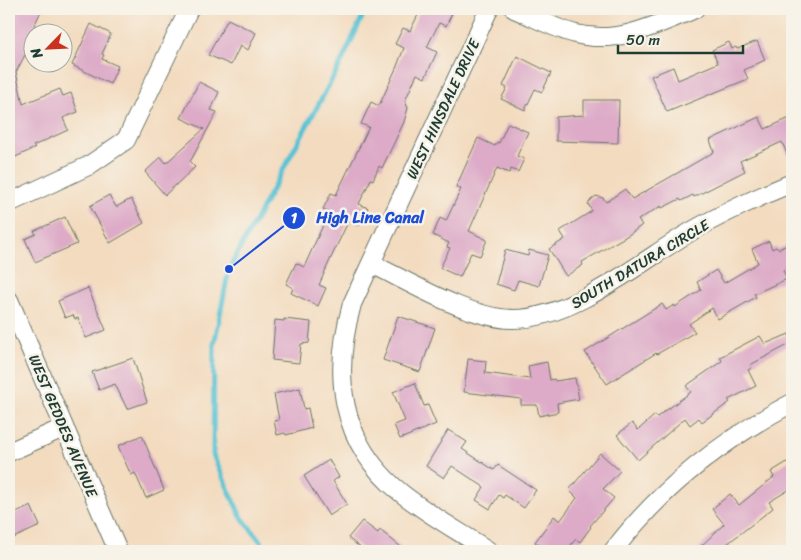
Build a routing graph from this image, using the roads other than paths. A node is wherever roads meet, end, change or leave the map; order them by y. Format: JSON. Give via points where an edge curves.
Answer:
{"nodes":[{"id":1,"x":189,"y":9,"type":"edge"},
{"id":2,"x":489,"y":9,"type":"edge"},
{"id":3,"x":514,"y":9,"type":"edge"},
{"id":4,"x":695,"y":9,"type":"edge"},
{"id":5,"x":792,"y":183,"type":"edge"},
{"id":6,"x":9,"y":203,"type":"edge"},
{"id":7,"x":372,"y":264,"type":"junction"},
{"id":8,"x":9,"y":300,"type":"edge"},
{"id":9,"x":792,"y":403,"type":"edge"},
{"id":10,"x":63,"y":428,"type":"junction"},
{"id":11,"x":9,"y":452,"type":"edge"},
{"id":12,"x":118,"y":551,"type":"edge"},
{"id":13,"x":489,"y":551,"type":"edge"},
{"id":14,"x":613,"y":551,"type":"edge"}],
"edges":[{"from":1,"to":6,"type":"street","via":[[126,140],[88,166]]},
{"from":2,"to":7,"type":"street","name":"WEST HINSDALE DRIVE"},
{"from":3,"to":4,"type":"street","via":[[569,32],[593,37],[634,33]]},
{"from":5,"to":7,"type":"street","name":"SOUTH DATURA CIRCLE","via":[[691,232],[571,306],[534,318],[512,319],[473,312]]},
{"from":7,"to":13,"type":"street","name":"WEST HINSDALE DRIVE","via":[[352,304],[341,360],[345,404],[353,430],[372,462],[390,483],[416,504]]},
{"from":8,"to":10,"type":"street","name":"WEST GEDDES AVENUE"},
{"from":9,"to":14,"type":"street","via":[[762,418],[687,473]]},
{"from":10,"to":11,"type":"street"},
{"from":10,"to":12,"type":"street","name":"WEST GEDDES AVENUE"}]}
